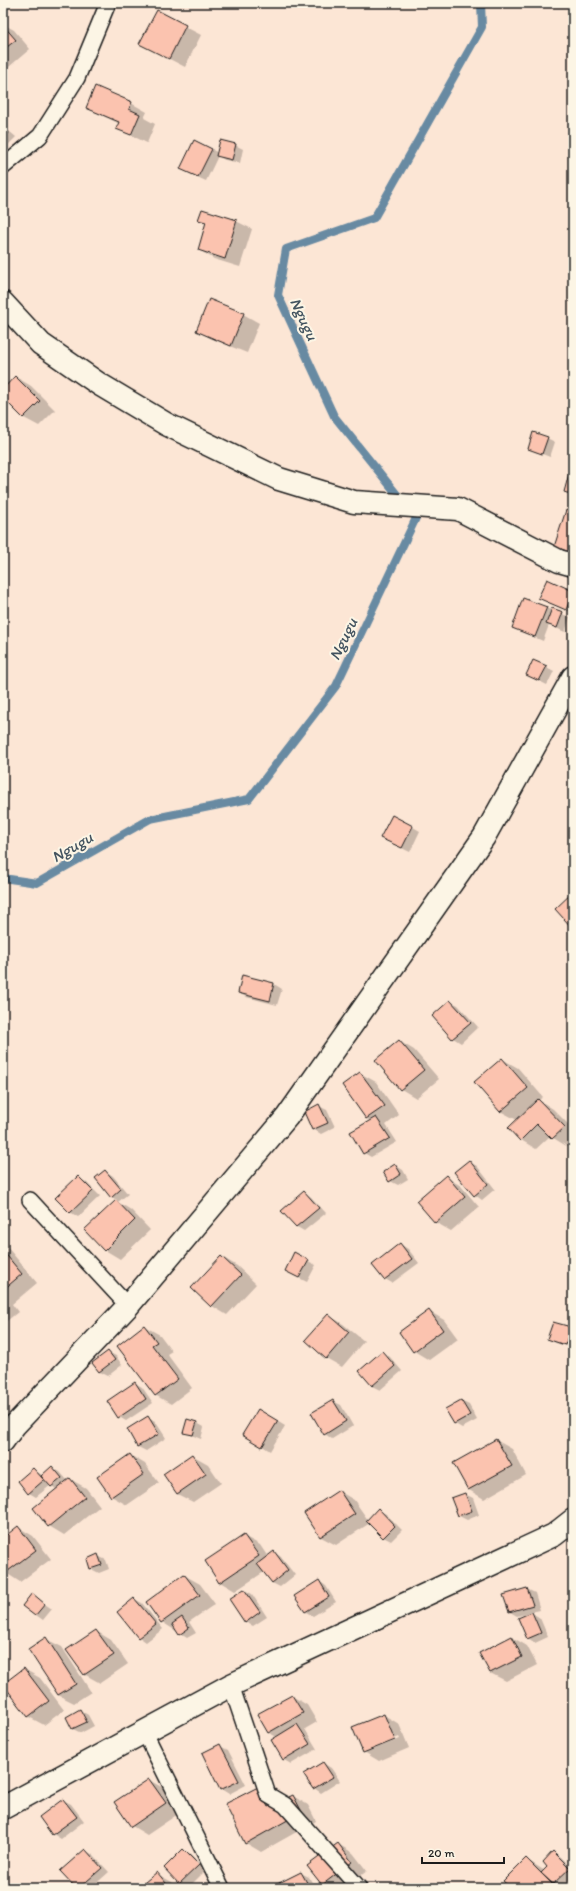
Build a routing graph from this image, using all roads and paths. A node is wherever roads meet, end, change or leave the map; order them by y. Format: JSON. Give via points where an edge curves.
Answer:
{"nodes":[{"id":1,"x":108,"y":3,"type":"edge"},
{"id":2,"x":3,"y":167,"type":"edge"},
{"id":3,"x":3,"y":303,"type":"edge"},
{"id":4,"x":573,"y":565,"type":"edge"},
{"id":5,"x":573,"y":677,"type":"edge"},
{"id":6,"x":30,"y":1200,"type":"dead end"},
{"id":7,"x":128,"y":1306,"type":"junction"},
{"id":8,"x":3,"y":1441,"type":"edge"},
{"id":9,"x":573,"y":1520,"type":"edge"},
{"id":10,"x":231,"y":1685,"type":"junction"},
{"id":11,"x":145,"y":1733,"type":"junction"},
{"id":12,"x":3,"y":1808,"type":"edge"},
{"id":13,"x":222,"y":1888,"type":"edge"},
{"id":14,"x":359,"y":1888,"type":"edge"}],
"edges":[{"from":1,"to":2,"type":"lane","via":[[77,78],[40,136]]},
{"from":3,"to":4,"type":"street","via":[[42,344],[99,384],[166,424],[279,479],[354,502],[458,509],[559,562]]},
{"from":5,"to":7,"type":"street","via":[[484,837],[287,1117]]},
{"from":6,"to":7,"type":"lane"},
{"from":7,"to":8,"type":"street","via":[[14,1426]]},
{"from":9,"to":10,"type":"street","via":[[554,1535]]},
{"from":10,"to":11,"type":"street"},
{"from":10,"to":14,"type":"lane","via":[[268,1796],[285,1805]]},
{"from":11,"to":12,"type":"street"},
{"from":11,"to":13,"type":"lane"}]}
